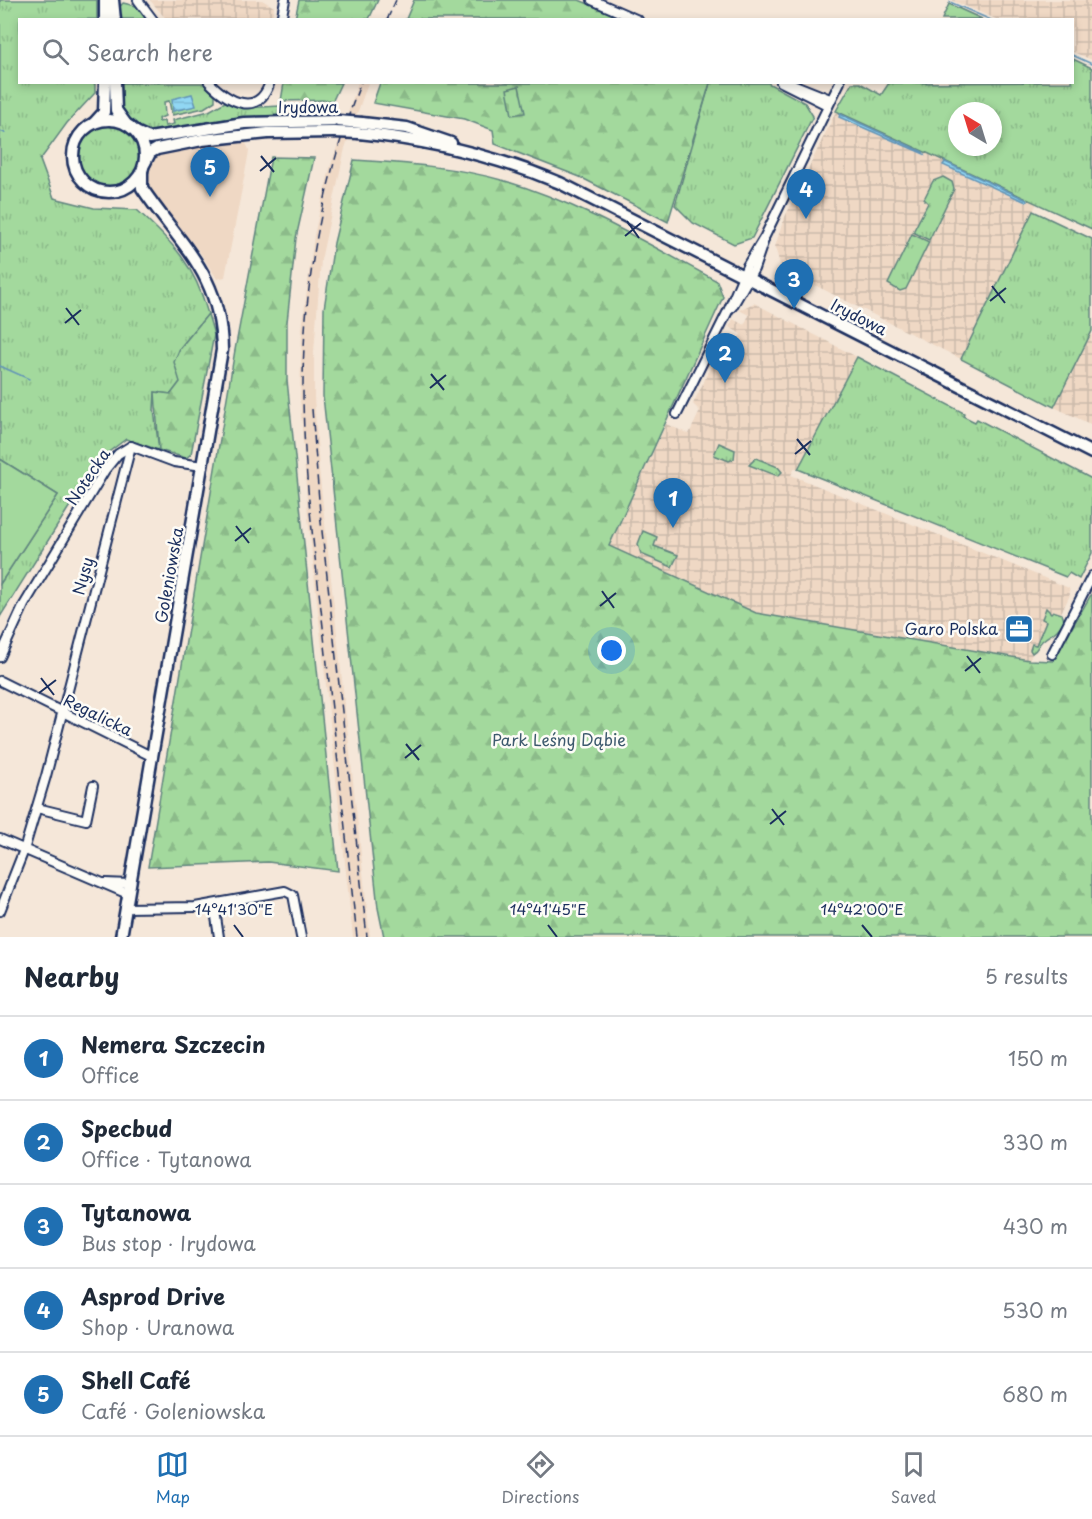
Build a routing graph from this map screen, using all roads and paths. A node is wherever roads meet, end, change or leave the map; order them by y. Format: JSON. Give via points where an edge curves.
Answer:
{"nodes":[{"id":1,"x":105,"y":0,"type":"edge"},
{"id":2,"x":112,"y":0,"type":"edge"},
{"id":3,"x":121,"y":0,"type":"edge"},
{"id":4,"x":285,"y":0,"type":"edge"},
{"id":5,"x":592,"y":0,"type":"edge"},
{"id":6,"x":136,"y":1,"type":"edge"},
{"id":7,"x":105,"y":18,"type":"edge"},
{"id":8,"x":115,"y":18,"type":"edge"},
{"id":9,"x":151,"y":18,"type":"edge"},
{"id":10,"x":281,"y":18,"type":"edge"},
{"id":11,"x":633,"y":18,"type":"edge"},
{"id":12,"x":105,"y":84,"type":"edge"},
{"id":13,"x":115,"y":84,"type":"edge"},
{"id":14,"x":211,"y":84,"type":"edge"},
{"id":15,"x":269,"y":84,"type":"edge"},
{"id":16,"x":787,"y":84,"type":"edge"},
{"id":17,"x":791,"y":84,"type":"edge"},
{"id":18,"x":839,"y":84,"type":"edge"},
{"id":19,"x":829,"y":102,"type":"junction"},
{"id":20,"x":93,"y":123,"type":"junction"},
{"id":21,"x":336,"y":126,"type":"junction"},
{"id":22,"x":131,"y":127,"type":"junction"},
{"id":23,"x":143,"y":167,"type":"junction"},
{"id":24,"x":122,"y":191,"type":"junction"},
{"id":25,"x":173,"y":230,"type":"junction"},
{"id":26,"x":726,"y":266,"type":"junction"},
{"id":27,"x":746,"y":276,"type":"junction"},
{"id":28,"x":734,"y":293,"type":"junction"},
{"id":29,"x":728,"y":311,"type":"junction"},
{"id":30,"x":677,"y":414,"type":"dead end"},
{"id":31,"x":131,"y":446,"type":"junction"},
{"id":32,"x":1092,"y":453,"type":"edge"},
{"id":33,"x":203,"y":466,"type":"junction"},
{"id":34,"x":1092,"y":576,"type":"edge"},
{"id":35,"x":1052,"y":654,"type":"dead end"},
{"id":36,"x":0,"y":657,"type":"edge"},
{"id":37,"x":0,"y":681,"type":"edge"},
{"id":38,"x":61,"y":712,"type":"junction"},
{"id":39,"x":153,"y":757,"type":"junction"},
{"id":40,"x":93,"y":786,"type":"dead end"},
{"id":41,"x":37,"y":808,"type":"junction"},
{"id":42,"x":0,"y":839,"type":"edge"},
{"id":43,"x":24,"y":850,"type":"junction"},
{"id":44,"x":129,"y":889,"type":"junction"},
{"id":45,"x":214,"y":904,"type":"junction"},
{"id":46,"x":125,"y":908,"type":"junction"},
{"id":47,"x":0,"y":911,"type":"edge"},
{"id":48,"x":122,"y":937,"type":"edge"},
{"id":49,"x":219,"y":937,"type":"edge"},
{"id":50,"x":301,"y":937,"type":"edge"}],
"edges":[{"from":1,"to":7,"type":"street"},
{"from":2,"to":3,"type":"street"},
{"from":2,"to":8,"type":"street"},
{"from":4,"to":10,"type":"street"},
{"from":5,"to":11,"type":"street"},
{"from":6,"to":9,"type":"street"},
{"from":12,"to":20,"type":"street","via":[[104,112]]},
{"from":13,"to":22,"type":"street","via":[[116,110]]},
{"from":14,"to":15,"type":"street","via":[[227,98],[243,104],[257,100]]},
{"from":16,"to":19,"type":"street"},
{"from":17,"to":19,"type":"street"},
{"from":18,"to":19,"type":"street"},
{"from":19,"to":27,"type":"street"},
{"from":20,"to":22,"type":"street","via":[[110,119]]},
{"from":20,"to":24,"type":"street","via":[[76,142],[76,168],[84,182],[94,189]]},
{"from":21,"to":22,"type":"street","name":"Irydowa","via":[[258,122],[149,138]]},
{"from":21,"to":23,"type":"street","name":"Irydowa","via":[[202,140],[157,149],[150,153]]},
{"from":21,"to":26,"type":"street","name":"Irydowa","bridge":true,"via":[[479,154],[560,183]]},
{"from":22,"to":23,"type":"street","via":[[145,146]]},
{"from":23,"to":24,"type":"street","via":[[134,182]]},
{"from":23,"to":25,"type":"street","name":"Goleniowska","via":[[142,188]]},
{"from":24,"to":25,"type":"street","name":"Goleniowska","via":[[136,193]]},
{"from":25,"to":33,"type":"street","name":"Goleniowska","via":[[205,274],[221,333],[220,371]]},
{"from":26,"to":27,"type":"street","name":"Irydowa"},
{"from":26,"to":28,"type":"street","via":[[735,282]]},
{"from":27,"to":28,"type":"street"},
{"from":27,"to":29,"type":"street","via":[[738,299]]},
{"from":27,"to":32,"type":"street","name":"Irydowa"},
{"from":28,"to":29,"type":"street"},
{"from":29,"to":30,"type":"street"},
{"from":31,"to":33,"type":"street","name":"Notecka","via":[[174,462]]},
{"from":31,"to":36,"type":"street","name":"Notecka","via":[[105,470],[10,630]]},
{"from":31,"to":38,"type":"street","name":"Nysy"},
{"from":33,"to":39,"type":"street","name":"Goleniowska"},
{"from":34,"to":35,"type":"street"},
{"from":37,"to":38,"type":"street","name":"Regalicka"},
{"from":38,"to":39,"type":"street","name":"Regalicka"},
{"from":38,"to":41,"type":"street","name":"Nysy"},
{"from":39,"to":44,"type":"street","name":"Goleniowska"},
{"from":40,"to":41,"type":"street","via":[[86,820]]},
{"from":41,"to":43,"type":"street","name":"Nysy"},
{"from":42,"to":43,"type":"street"},
{"from":43,"to":44,"type":"street","via":[[100,883]]},
{"from":43,"to":47,"type":"street","name":"Nysy"},
{"from":44,"to":46,"type":"street","name":"Goleniowska"},
{"from":45,"to":46,"type":"street"},
{"from":45,"to":49,"type":"street"},
{"from":45,"to":50,"type":"street","via":[[290,892]]},
{"from":46,"to":48,"type":"street","name":"Goleniowska"}]}
